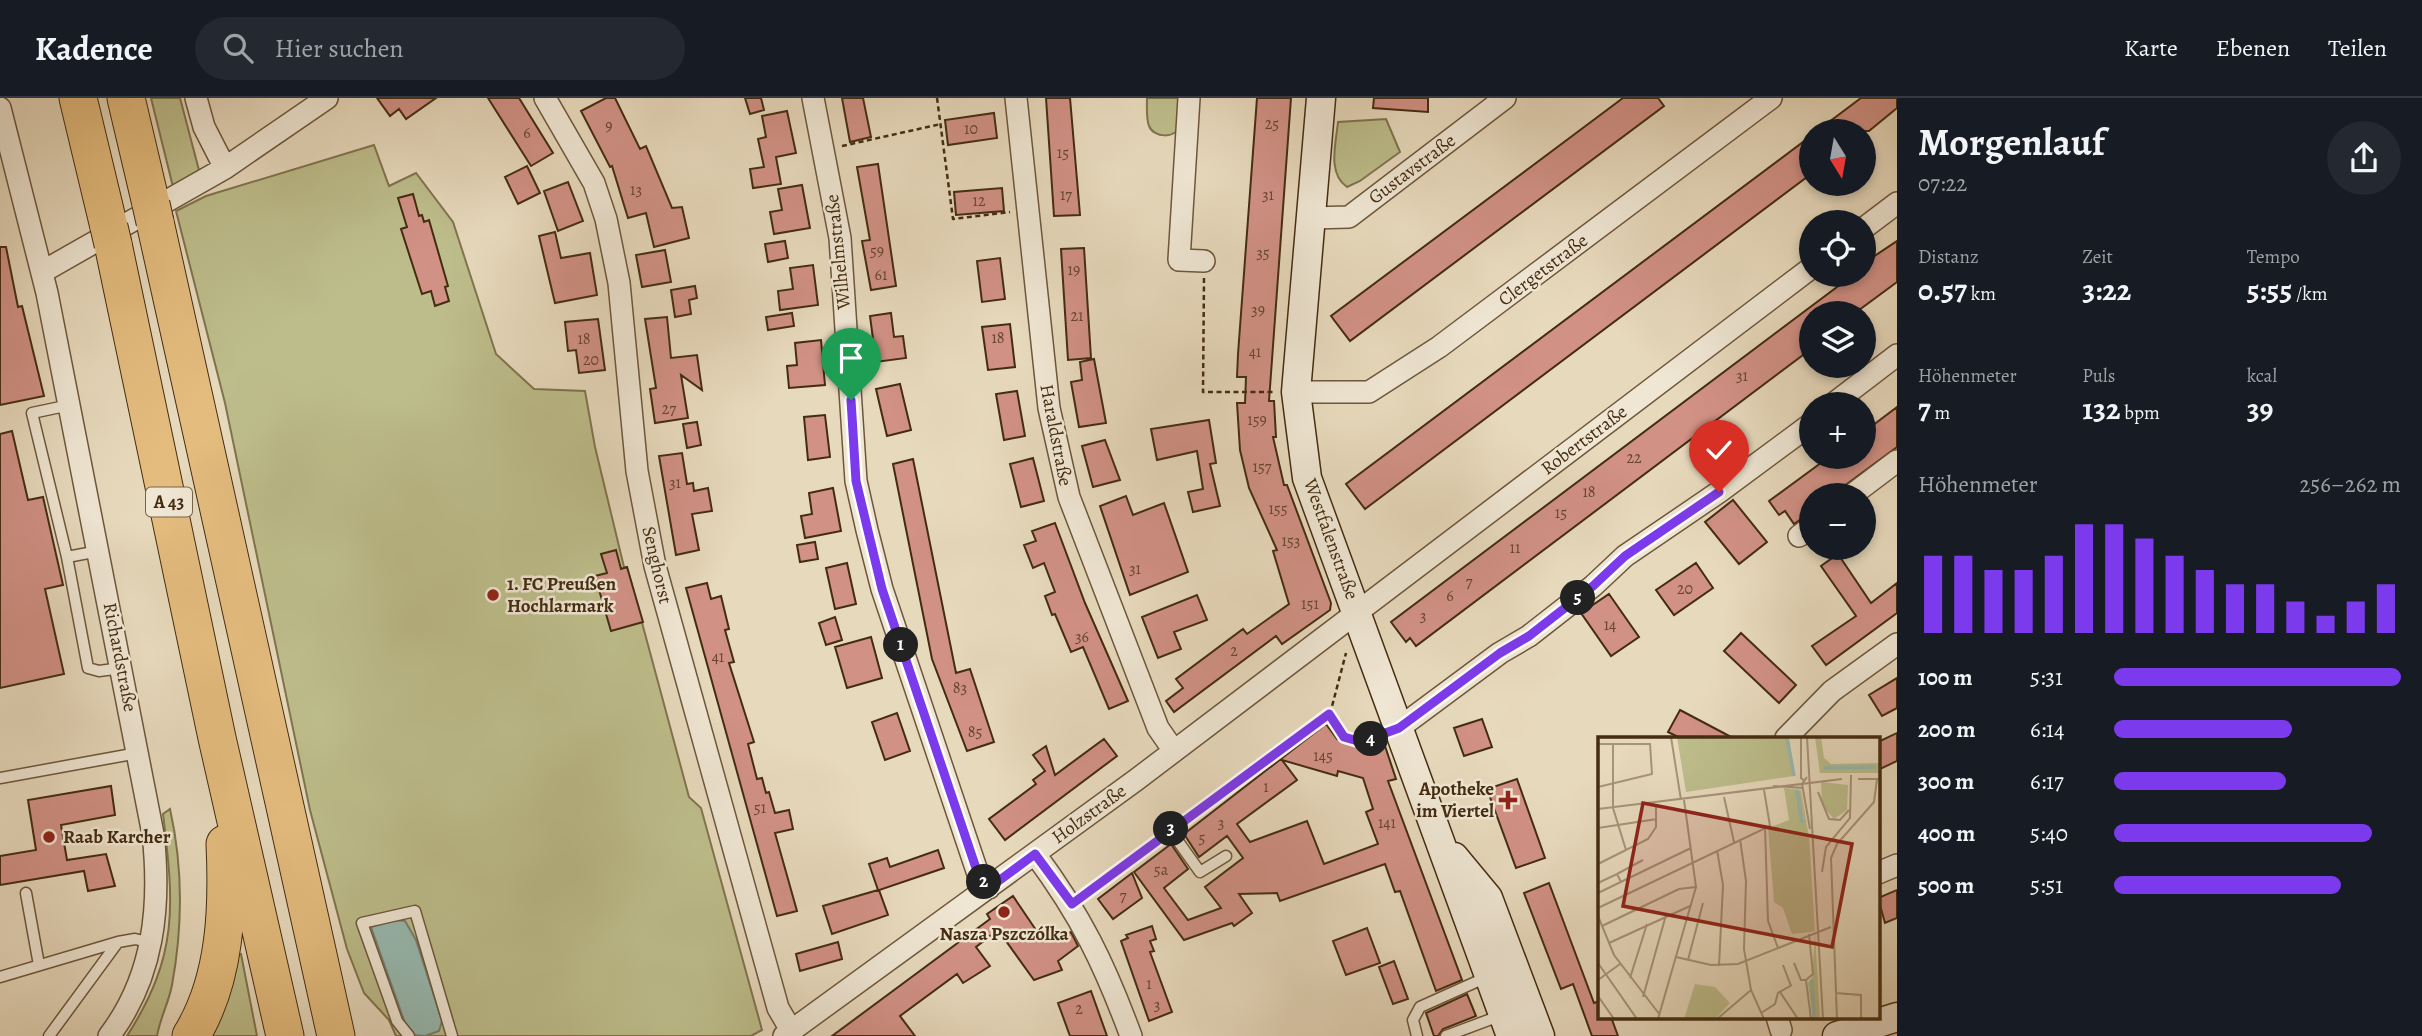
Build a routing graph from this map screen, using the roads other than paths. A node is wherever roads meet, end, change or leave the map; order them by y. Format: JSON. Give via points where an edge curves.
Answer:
{"nodes":[{"id":1,"x":78,"y":98,"type":"edge"},
{"id":2,"x":126,"y":98,"type":"edge"},
{"id":3,"x":196,"y":98,"type":"edge"},
{"id":4,"x":327,"y":98,"type":"edge"},
{"id":5,"x":545,"y":98,"type":"edge"},
{"id":6,"x":813,"y":98,"type":"edge"},
{"id":7,"x":1016,"y":98,"type":"edge"},
{"id":8,"x":1189,"y":98,"type":"edge"},
{"id":9,"x":1321,"y":98,"type":"edge"},
{"id":10,"x":1505,"y":98,"type":"edge"},
{"id":11,"x":1771,"y":98,"type":"edge"},
{"id":12,"x":0,"y":108,"type":"edge"},
{"id":13,"x":225,"y":168,"type":"junction"},
{"id":14,"x":1897,"y":203,"type":"edge"},
{"id":15,"x":1311,"y":218,"type":"junction"},
{"id":16,"x":1876,"y":219,"type":"edge"},
{"id":17,"x":1204,"y":261,"type":"road end"},
{"id":18,"x":42,"y":272,"type":"junction"},
{"id":19,"x":1799,"y":277,"type":"edge"},
{"id":20,"x":1897,"y":355,"type":"edge"},
{"id":21,"x":1296,"y":392,"type":"junction"},
{"id":22,"x":1849,"y":392,"type":"edge"},
{"id":23,"x":70,"y":405,"type":"junction"},
{"id":24,"x":1799,"y":433,"type":"edge"},
{"id":25,"x":1897,"y":461,"type":"edge"},
{"id":26,"x":1868,"y":483,"type":"edge"},
{"id":27,"x":99,"y":551,"type":"junction"},
{"id":28,"x":67,"y":558,"type":"junction"},
{"id":29,"x":1357,"y":612,"type":"junction"},
{"id":30,"x":1897,"y":644,"type":"edge"},
{"id":31,"x":122,"y":668,"type":"junction"},
{"id":32,"x":1399,"y":728,"type":"junction"},
{"id":33,"x":1787,"y":737,"type":"edge"},
{"id":34,"x":217,"y":738,"type":"junction"},
{"id":35,"x":1174,"y":751,"type":"junction"},
{"id":36,"x":138,"y":753,"type":"junction"},
{"id":37,"x":0,"y":778,"type":"edge"},
{"id":38,"x":286,"y":801,"type":"junction"},
{"id":39,"x":1170,"y":830,"type":"road end"},
{"id":40,"x":1441,"y":841,"type":"junction"},
{"id":41,"x":1035,"y":854,"type":"junction"},
{"id":42,"x":1226,"y":856,"type":"dead end"},
{"id":43,"x":1897,"y":865,"type":"edge"},
{"id":44,"x":1880,"y":872,"type":"edge"},
{"id":45,"x":989,"y":888,"type":"junction"},
{"id":46,"x":26,"y":893,"type":"dead end"},
{"id":47,"x":118,"y":942,"type":"junction"},
{"id":48,"x":152,"y":943,"type":"junction"},
{"id":49,"x":39,"y":965,"type":"junction"},
{"id":50,"x":1489,"y":976,"type":"junction"},
{"id":51,"x":0,"y":977,"type":"edge"},
{"id":52,"x":1897,"y":1017,"type":"edge"},
{"id":53,"x":1507,"y":1026,"type":"edge"},
{"id":54,"x":788,"y":1034,"type":"edge"},
{"id":55,"x":49,"y":1036,"type":"edge"},
{"id":56,"x":110,"y":1036,"type":"edge"},
{"id":57,"x":191,"y":1036,"type":"edge"},
{"id":58,"x":285,"y":1036,"type":"edge"},
{"id":59,"x":337,"y":1036,"type":"edge"},
{"id":60,"x":362,"y":1036,"type":"edge"},
{"id":61,"x":409,"y":1036,"type":"edge"},
{"id":62,"x":452,"y":1036,"type":"edge"},
{"id":63,"x":1130,"y":1036,"type":"edge"},
{"id":64,"x":1416,"y":1036,"type":"edge"},
{"id":65,"x":1446,"y":1036,"type":"edge"},
{"id":66,"x":1541,"y":1036,"type":"edge"},
{"id":67,"x":1837,"y":1036,"type":"edge"}],
"edges":[{"from":1,"to":34,"type":"highway","number":"A 43"},
{"from":2,"to":38,"type":"highway","number":"A 43"},
{"from":3,"to":13,"type":"street","via":[[204,127]]},
{"from":4,"to":13,"type":"street"},
{"from":5,"to":54,"type":"street","name":"Senghorst","via":[[589,172],[606,219],[619,283],[637,471],[655,566]]},
{"from":6,"to":45,"type":"street","name":"Wilhelmstraße","via":[[840,238],[856,481],[882,589],[975,864]]},
{"from":7,"to":35,"type":"street","name":"Haraldstraße","via":[[1049,408],[1069,497],[1158,728]]},
{"from":8,"to":17,"type":"street","via":[[1179,260]]},
{"from":9,"to":15,"type":"street","name":"Westfalenstraße"},
{"from":10,"to":15,"type":"street","name":"Gustavstraße","via":[[1349,217]]},
{"from":11,"to":21,"type":"street","name":"Clergetstraße","via":[[1439,348],[1369,392]]},
{"from":12,"to":18,"type":"street","name":"Richardstraße"},
{"from":13,"to":18,"type":"street"},
{"from":14,"to":16,"type":"street"},
{"from":15,"to":21,"type":"street","name":"Westfalenstraße"},
{"from":18,"to":23,"type":"street","name":"Richardstraße"},
{"from":19,"to":29,"type":"street","name":"Robertstraße"},
{"from":20,"to":22,"type":"street"},
{"from":21,"to":29,"type":"street","name":"Westfalenstraße","via":[[1307,478]]},
{"from":23,"to":27,"type":"street","name":"Richardstraße"},
{"from":23,"to":28,"type":"lane","via":[[32,413]]},
{"from":24,"to":32,"type":"street","via":[[1625,556],[1537,630]]},
{"from":25,"to":26,"type":"street"},
{"from":27,"to":28,"type":"lane"},
{"from":27,"to":31,"type":"street","name":"Richardstraße"},
{"from":28,"to":31,"type":"lane","via":[[88,668]]},
{"from":29,"to":32,"type":"street","name":"Westfalenstraße"},
{"from":29,"to":35,"type":"street","name":"Holzstraße"},
{"from":30,"to":33,"type":"street","via":[[1832,691]]},
{"from":31,"to":36,"type":"street","name":"Richardstraße"},
{"from":32,"to":40,"type":"street","name":"Westfalenstraße"},
{"from":34,"to":57,"type":"highway","via":[[225,925],[219,963]]},
{"from":34,"to":58,"type":"highway","number":"A 43"},
{"from":35,"to":41,"type":"street","name":"Holzstraße"},
{"from":36,"to":37,"type":"lane"},
{"from":36,"to":48,"type":"street","name":"Richardstraße","via":[[157,876]]},
{"from":38,"to":59,"type":"highway","number":"A 43"},
{"from":38,"to":60,"type":"highway","via":[[302,818],[335,971]]},
{"from":39,"to":42,"type":"lane","via":[[1200,872]]},
{"from":40,"to":50,"type":"street","name":"Westfalenstraße"},
{"from":40,"to":66,"type":"street","name":"Westfalenstraße","via":[[1488,898]]},
{"from":41,"to":45,"type":"street","name":"Holzstraße"},
{"from":41,"to":63,"type":"street","via":[[1072,904],[1102,961]]},
{"from":43,"to":44,"type":"street"},
{"from":45,"to":54,"type":"street","name":"Holzstraße"},
{"from":46,"to":49,"type":"lane"},
{"from":47,"to":48,"type":"lane"},
{"from":47,"to":49,"type":"lane"},
{"from":47,"to":55,"type":"lane"},
{"from":48,"to":56,"type":"street","name":"Richardstraße","via":[[144,971]]},
{"from":49,"to":51,"type":"lane"},
{"from":50,"to":53,"type":"street","name":"Westfalenstraße"},
{"from":50,"to":64,"type":"lane","via":[[1420,1007],[1413,1023]]},
{"from":52,"to":67,"type":"street"},
{"from":53,"to":65,"type":"lane"},
{"from":61,"to":62,"type":"lane","via":[[397,1021],[362,923],[415,911]]}]}
